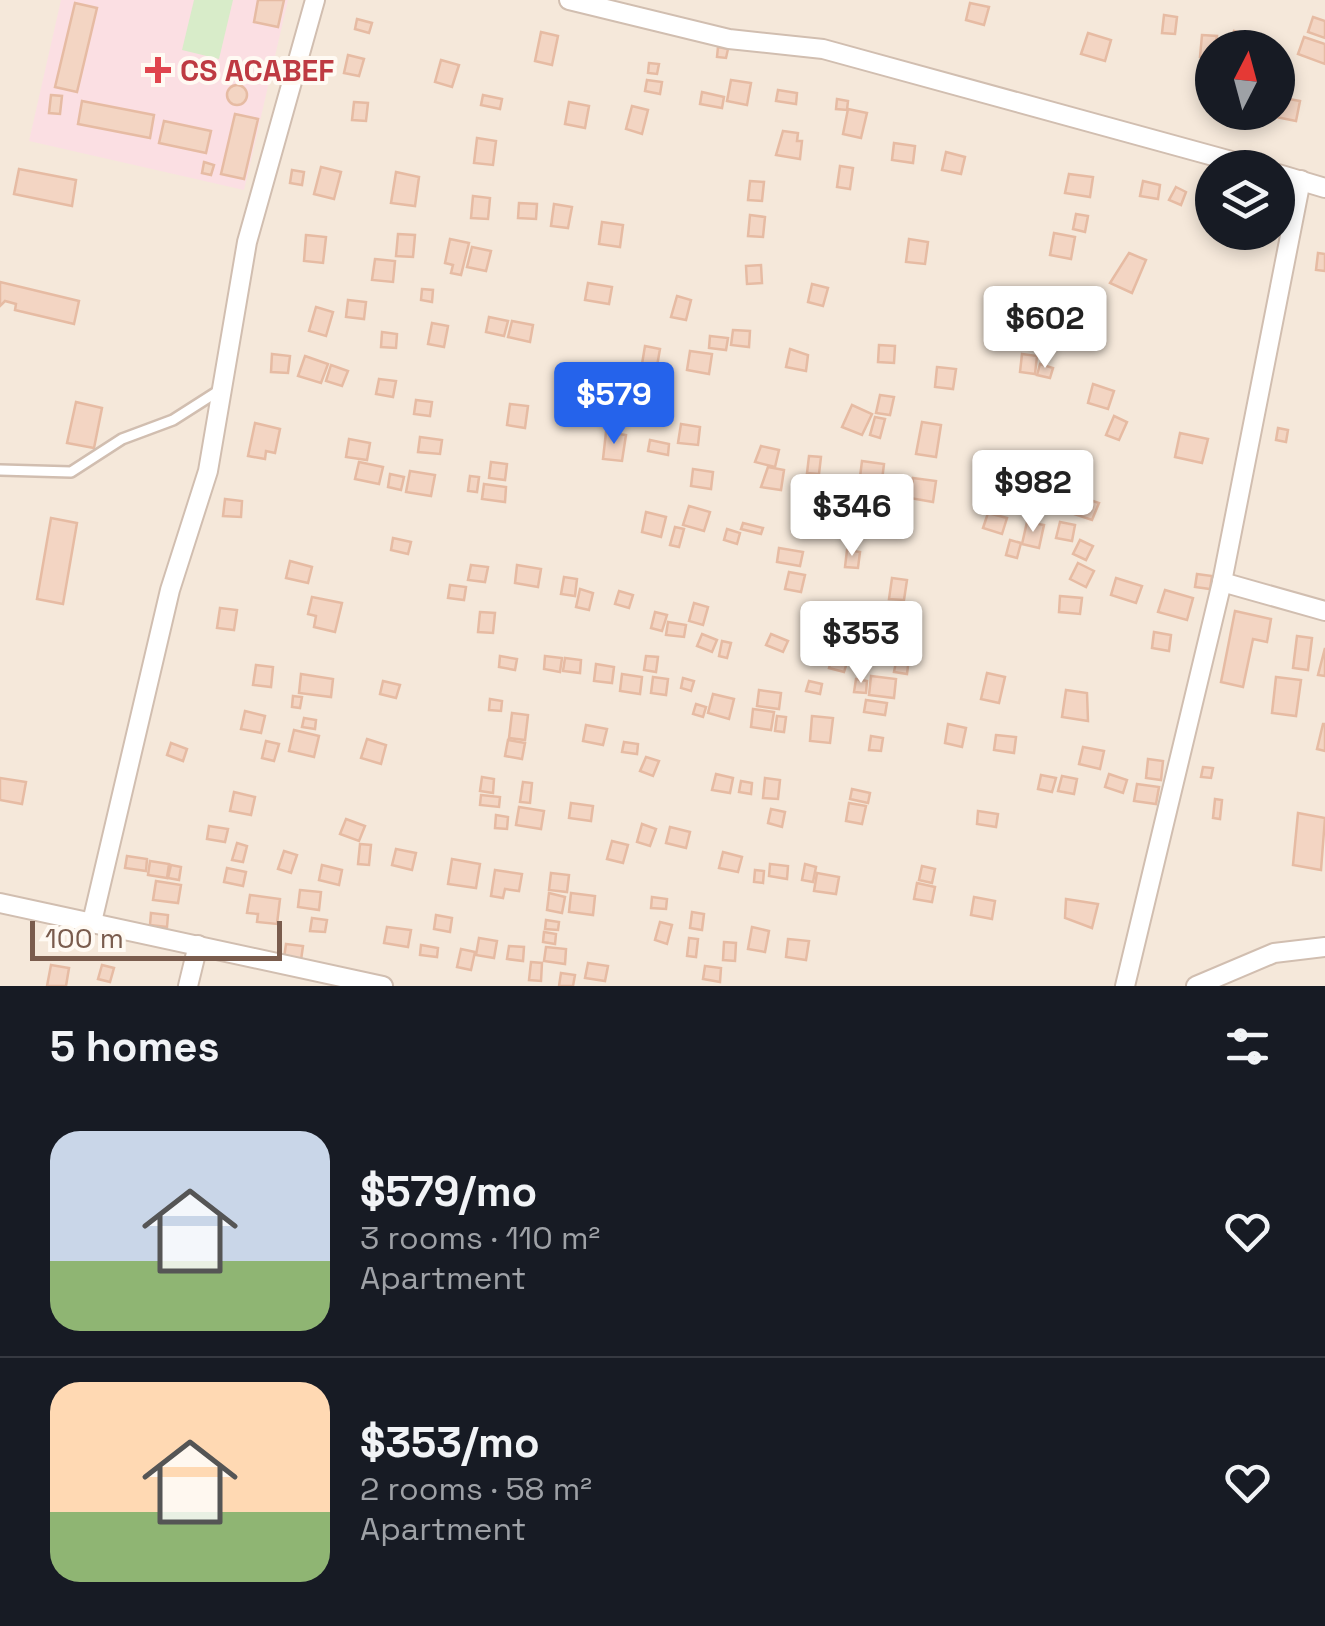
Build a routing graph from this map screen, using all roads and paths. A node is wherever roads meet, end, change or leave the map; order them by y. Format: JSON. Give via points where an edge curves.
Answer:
{"nodes":[{"id":1,"x":315,"y":0,"type":"edge"},
{"id":2,"x":569,"y":0,"type":"edge"},
{"id":3,"x":1195,"y":151,"type":"edge"},
{"id":4,"x":1295,"y":178,"type":"edge"},
{"id":5,"x":1301,"y":180,"type":"junction"},
{"id":6,"x":1325,"y":188,"type":"edge"},
{"id":7,"x":224,"y":388,"type":"junction"},
{"id":8,"x":0,"y":470,"type":"edge"},
{"id":9,"x":1222,"y":582,"type":"junction"},
{"id":10,"x":1325,"y":611,"type":"edge"},
{"id":11,"x":0,"y":903,"type":"edge"},
{"id":12,"x":92,"y":922,"type":"junction"},
{"id":13,"x":198,"y":945,"type":"junction"},
{"id":14,"x":1325,"y":947,"type":"edge"},
{"id":15,"x":188,"y":986,"type":"edge"},
{"id":16,"x":383,"y":986,"type":"edge"},
{"id":17,"x":1125,"y":986,"type":"edge"},
{"id":18,"x":1196,"y":986,"type":"edge"}],
"edges":[{"from":1,"to":7,"type":"street","via":[[247,242]]},
{"from":2,"to":3,"type":"street","via":[[729,39],[824,49]]},
{"from":4,"to":5,"type":"street"},
{"from":5,"to":6,"type":"street"},
{"from":5,"to":9,"type":"street"},
{"from":7,"to":8,"type":"lane","via":[[72,472]]},
{"from":7,"to":12,"type":"street"},
{"from":9,"to":10,"type":"street"},
{"from":9,"to":17,"type":"street"},
{"from":11,"to":12,"type":"street"},
{"from":12,"to":13,"type":"street"},
{"from":13,"to":15,"type":"street"},
{"from":13,"to":16,"type":"street"},
{"from":14,"to":18,"type":"street","via":[[1274,953]]}]}
